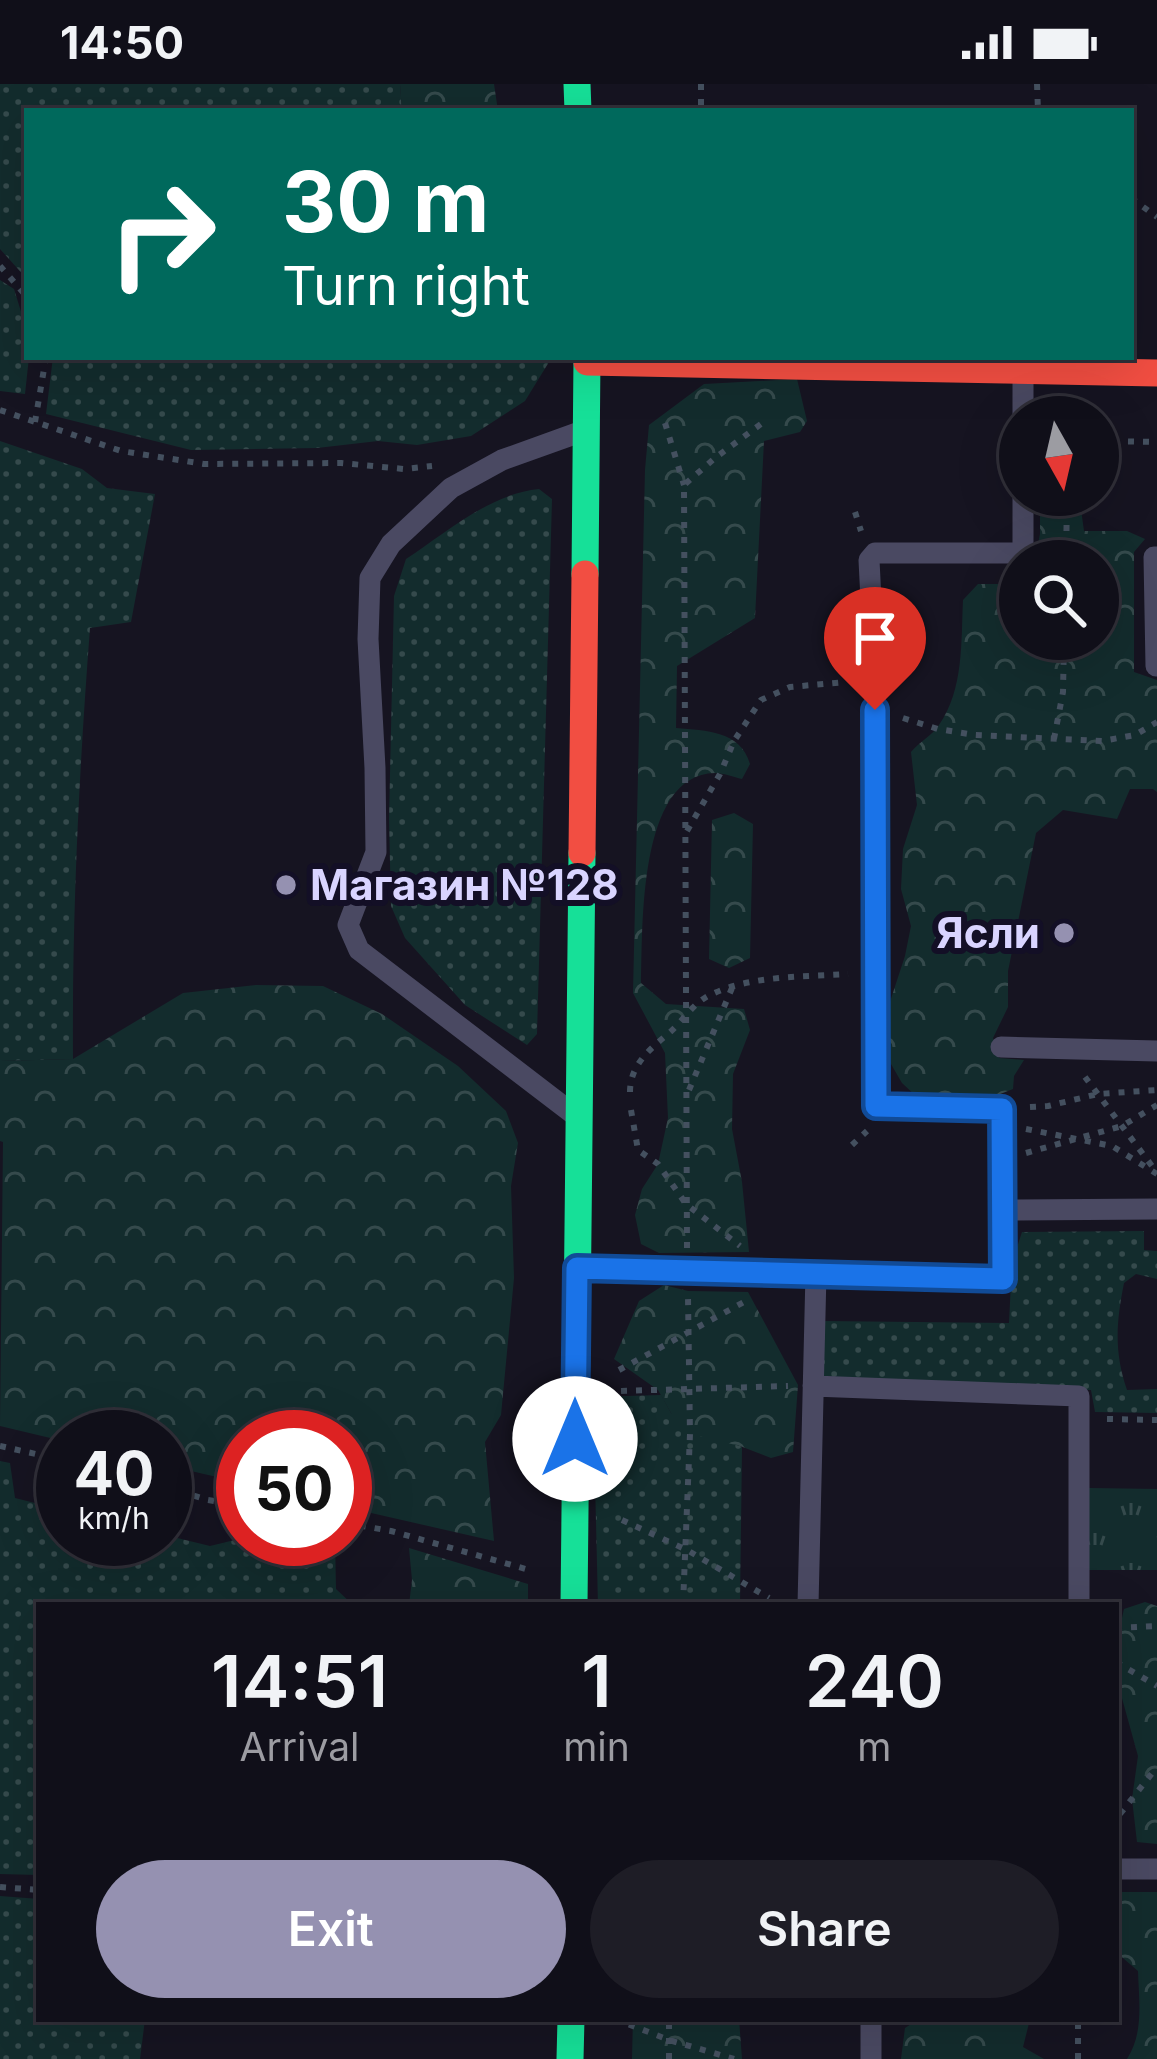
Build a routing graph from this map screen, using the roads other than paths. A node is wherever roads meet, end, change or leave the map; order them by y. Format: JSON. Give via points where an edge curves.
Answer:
{"nodes":[{"id":1,"x":587,"y":360,"type":"edge"},
{"id":2,"x":627,"y":360,"type":"edge"},
{"id":3,"x":1023,"y":370,"type":"junction"},
{"id":4,"x":1157,"y":373,"type":"edge"},
{"id":5,"x":1023,"y":396,"type":"edge"},
{"id":6,"x":586,"y":430,"type":"junction"},
{"id":7,"x":1023,"y":516,"type":"edge"},
{"id":8,"x":1157,"y":556,"type":"edge"},
{"id":9,"x":1156,"y":666,"type":"edge"},
{"id":10,"x":1001,"y":1047,"type":"dead end"},
{"id":11,"x":1157,"y":1051,"type":"edge"},
{"id":12,"x":578,"y":1117,"type":"junction"},
{"id":13,"x":1157,"y":1209,"type":"edge"},
{"id":14,"x":1004,"y":1210,"type":"junction"},
{"id":15,"x":577,"y":1268,"type":"junction"},
{"id":16,"x":796,"y":1273,"type":"junction"},
{"id":17,"x":806,"y":1386,"type":"junction"},
{"id":18,"x":574,"y":1593,"type":"edge"},
{"id":19,"x":808,"y":1602,"type":"edge"},
{"id":20,"x":1079,"y":1602,"type":"edge"},
{"id":21,"x":1119,"y":1869,"type":"edge"},
{"id":22,"x":1157,"y":1869,"type":"edge"},
{"id":23,"x":571,"y":2022,"type":"edge"},
{"id":24,"x":871,"y":2022,"type":"edge"},
{"id":25,"x":570,"y":2059,"type":"edge"},
{"id":26,"x":871,"y":2059,"type":"edge"}],
"edges":[{"from":1,"to":6,"type":"main road"},
{"from":2,"to":3,"type":"main road"},
{"from":3,"to":4,"type":"main road"},
{"from":3,"to":5,"type":"lane"},
{"from":6,"to":12,"type":"main road"},
{"from":6,"to":12,"type":"lane","via":[[452,488],[391,544],[370,578],[376,853],[348,925],[359,950]]},
{"from":7,"to":14,"type":"lane","via":[[1023,553],[875,553],[869,560],[876,1106],[1002,1120]]},
{"from":8,"to":9,"type":"lane"},
{"from":10,"to":11,"type":"lane"},
{"from":12,"to":15,"type":"main road"},
{"from":13,"to":14,"type":"lane"},
{"from":14,"to":16,"type":"lane","via":[[1003,1279]]},
{"from":15,"to":16,"type":"lane"},
{"from":15,"to":18,"type":"main road"},
{"from":16,"to":17,"type":"lane"},
{"from":17,"to":19,"type":"lane"},
{"from":17,"to":20,"type":"lane","via":[[1079,1396]]},
{"from":21,"to":22,"type":"lane"},
{"from":23,"to":25,"type":"main road"},
{"from":24,"to":26,"type":"lane"}]}
